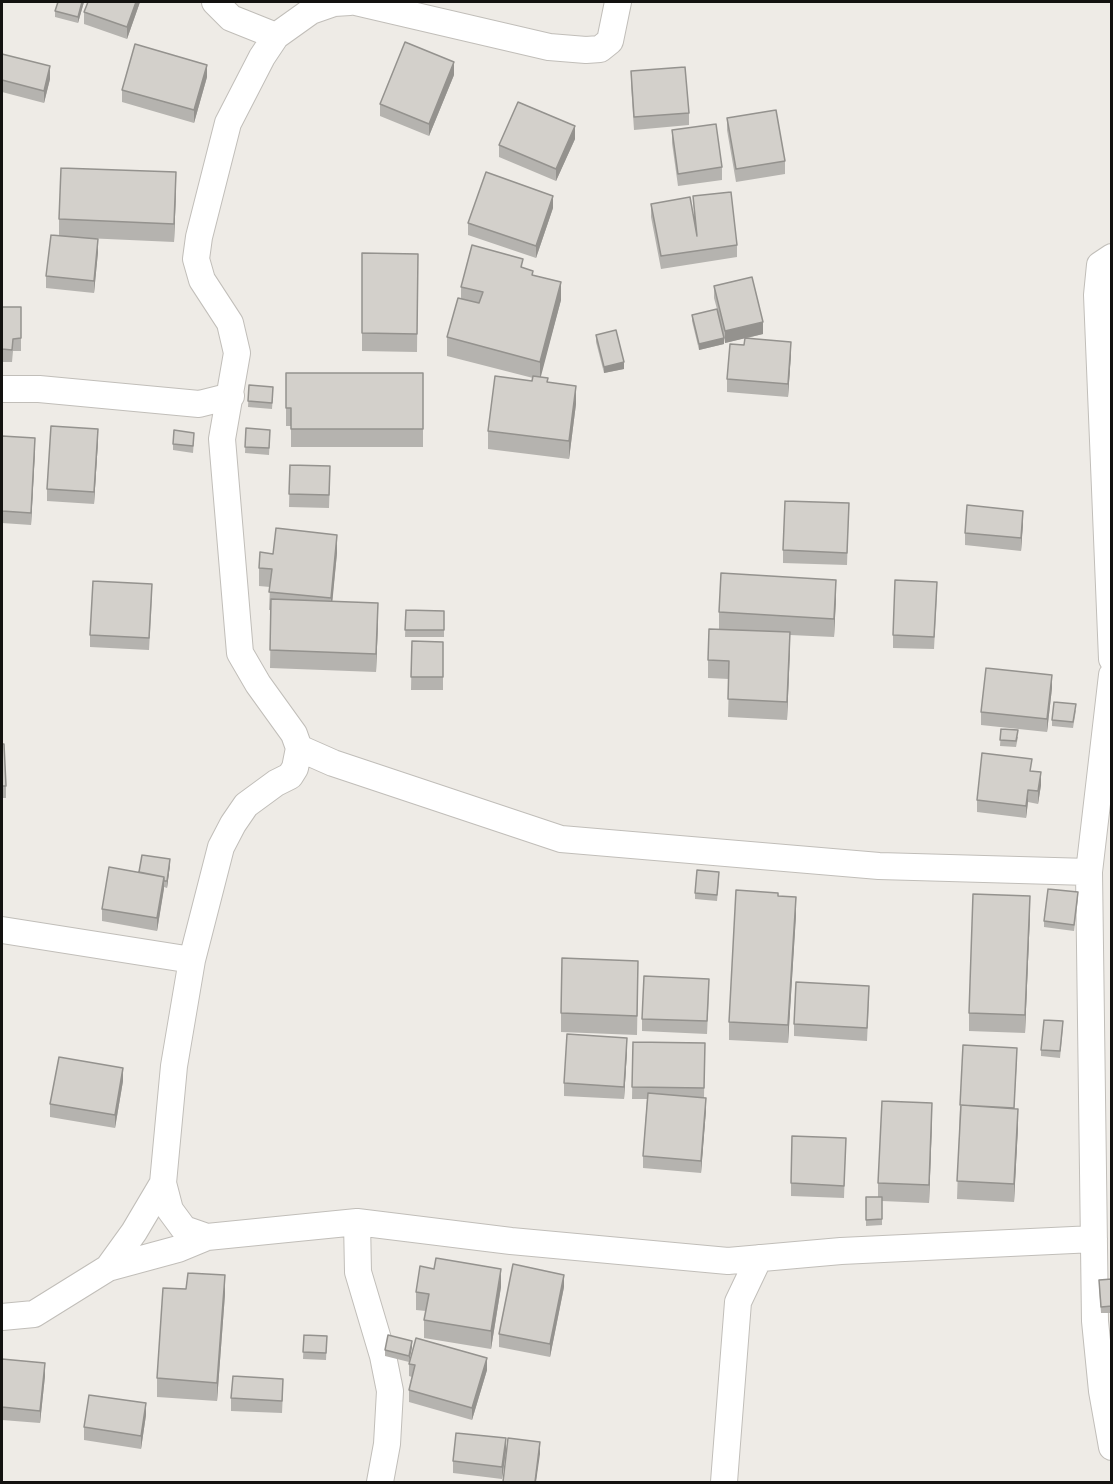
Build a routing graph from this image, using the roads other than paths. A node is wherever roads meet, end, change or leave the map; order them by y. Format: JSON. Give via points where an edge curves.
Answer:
{"nodes":[{"id":1,"x":215,"y":2,"type":"edge"},
{"id":2,"x":350,"y":2,"type":"edge"},
{"id":3,"x":356,"y":2,"type":"edge"},
{"id":4,"x":618,"y":2,"type":"edge"},
{"id":5,"x":276,"y":36,"type":"junction"},
{"id":6,"x":1112,"y":256,"type":"edge"},
{"id":7,"x":2,"y":389,"type":"edge"},
{"id":8,"x":231,"y":396,"type":"junction"},
{"id":9,"x":1112,"y":659,"type":"edge"},
{"id":10,"x":1112,"y":675,"type":"edge"},
{"id":11,"x":299,"y":748,"type":"junction"},
{"id":12,"x":1089,"y":872,"type":"junction"},
{"id":13,"x":2,"y":930,"type":"edge"},
{"id":14,"x":192,"y":960,"type":"junction"},
{"id":15,"x":163,"y":1183,"type":"junction"},
{"id":16,"x":357,"y":1222,"type":"junction"},
{"id":17,"x":207,"y":1237,"type":"junction"},
{"id":18,"x":1094,"y":1239,"type":"junction"},
{"id":19,"x":759,"y":1258,"type":"junction"},
{"id":20,"x":108,"y":1268,"type":"junction"},
{"id":21,"x":2,"y":1317,"type":"edge"},
{"id":22,"x":1112,"y":1447,"type":"edge"},
{"id":23,"x":380,"y":1482,"type":"edge"},
{"id":24,"x":724,"y":1482,"type":"edge"}],
"edges":[{"from":1,"to":5,"type":"street","via":[[231,18]]},
{"from":2,"to":5,"type":"street","via":[[311,11]]},
{"from":3,"to":4,"type":"street","via":[[549,48],[586,50],[600,49],[610,41]]},
{"from":5,"to":8,"type":"street","via":[[228,123],[196,259],[202,280],[230,323],[237,353]]},
{"from":6,"to":9,"type":"street","via":[[1100,265],[1096,295]]},
{"from":7,"to":8,"type":"street","via":[[199,404]]},
{"from":8,"to":11,"type":"street","via":[[222,439],[240,653],[294,734]]},
{"from":10,"to":12,"type":"street"},
{"from":11,"to":12,"type":"street","via":[[333,763],[561,839],[879,866]]},
{"from":11,"to":14,"type":"street","via":[[290,776],[246,805],[232,824],[221,847]]},
{"from":12,"to":18,"type":"street"},
{"from":13,"to":14,"type":"street"},
{"from":14,"to":15,"type":"street","via":[[174,1066]]},
{"from":15,"to":17,"type":"street","via":[[170,1210],[184,1230]]},
{"from":15,"to":20,"type":"street"},
{"from":16,"to":17,"type":"street"},
{"from":16,"to":19,"type":"street","via":[[728,1261]]},
{"from":16,"to":23,"type":"street","via":[[358,1272],[390,1391]]},
{"from":17,"to":20,"type":"street"},
{"from":18,"to":19,"type":"street"},
{"from":18,"to":22,"type":"street","via":[[1095,1321]]},
{"from":19,"to":24,"type":"street","via":[[738,1302]]},
{"from":20,"to":21,"type":"street","via":[[34,1314]]}]}
